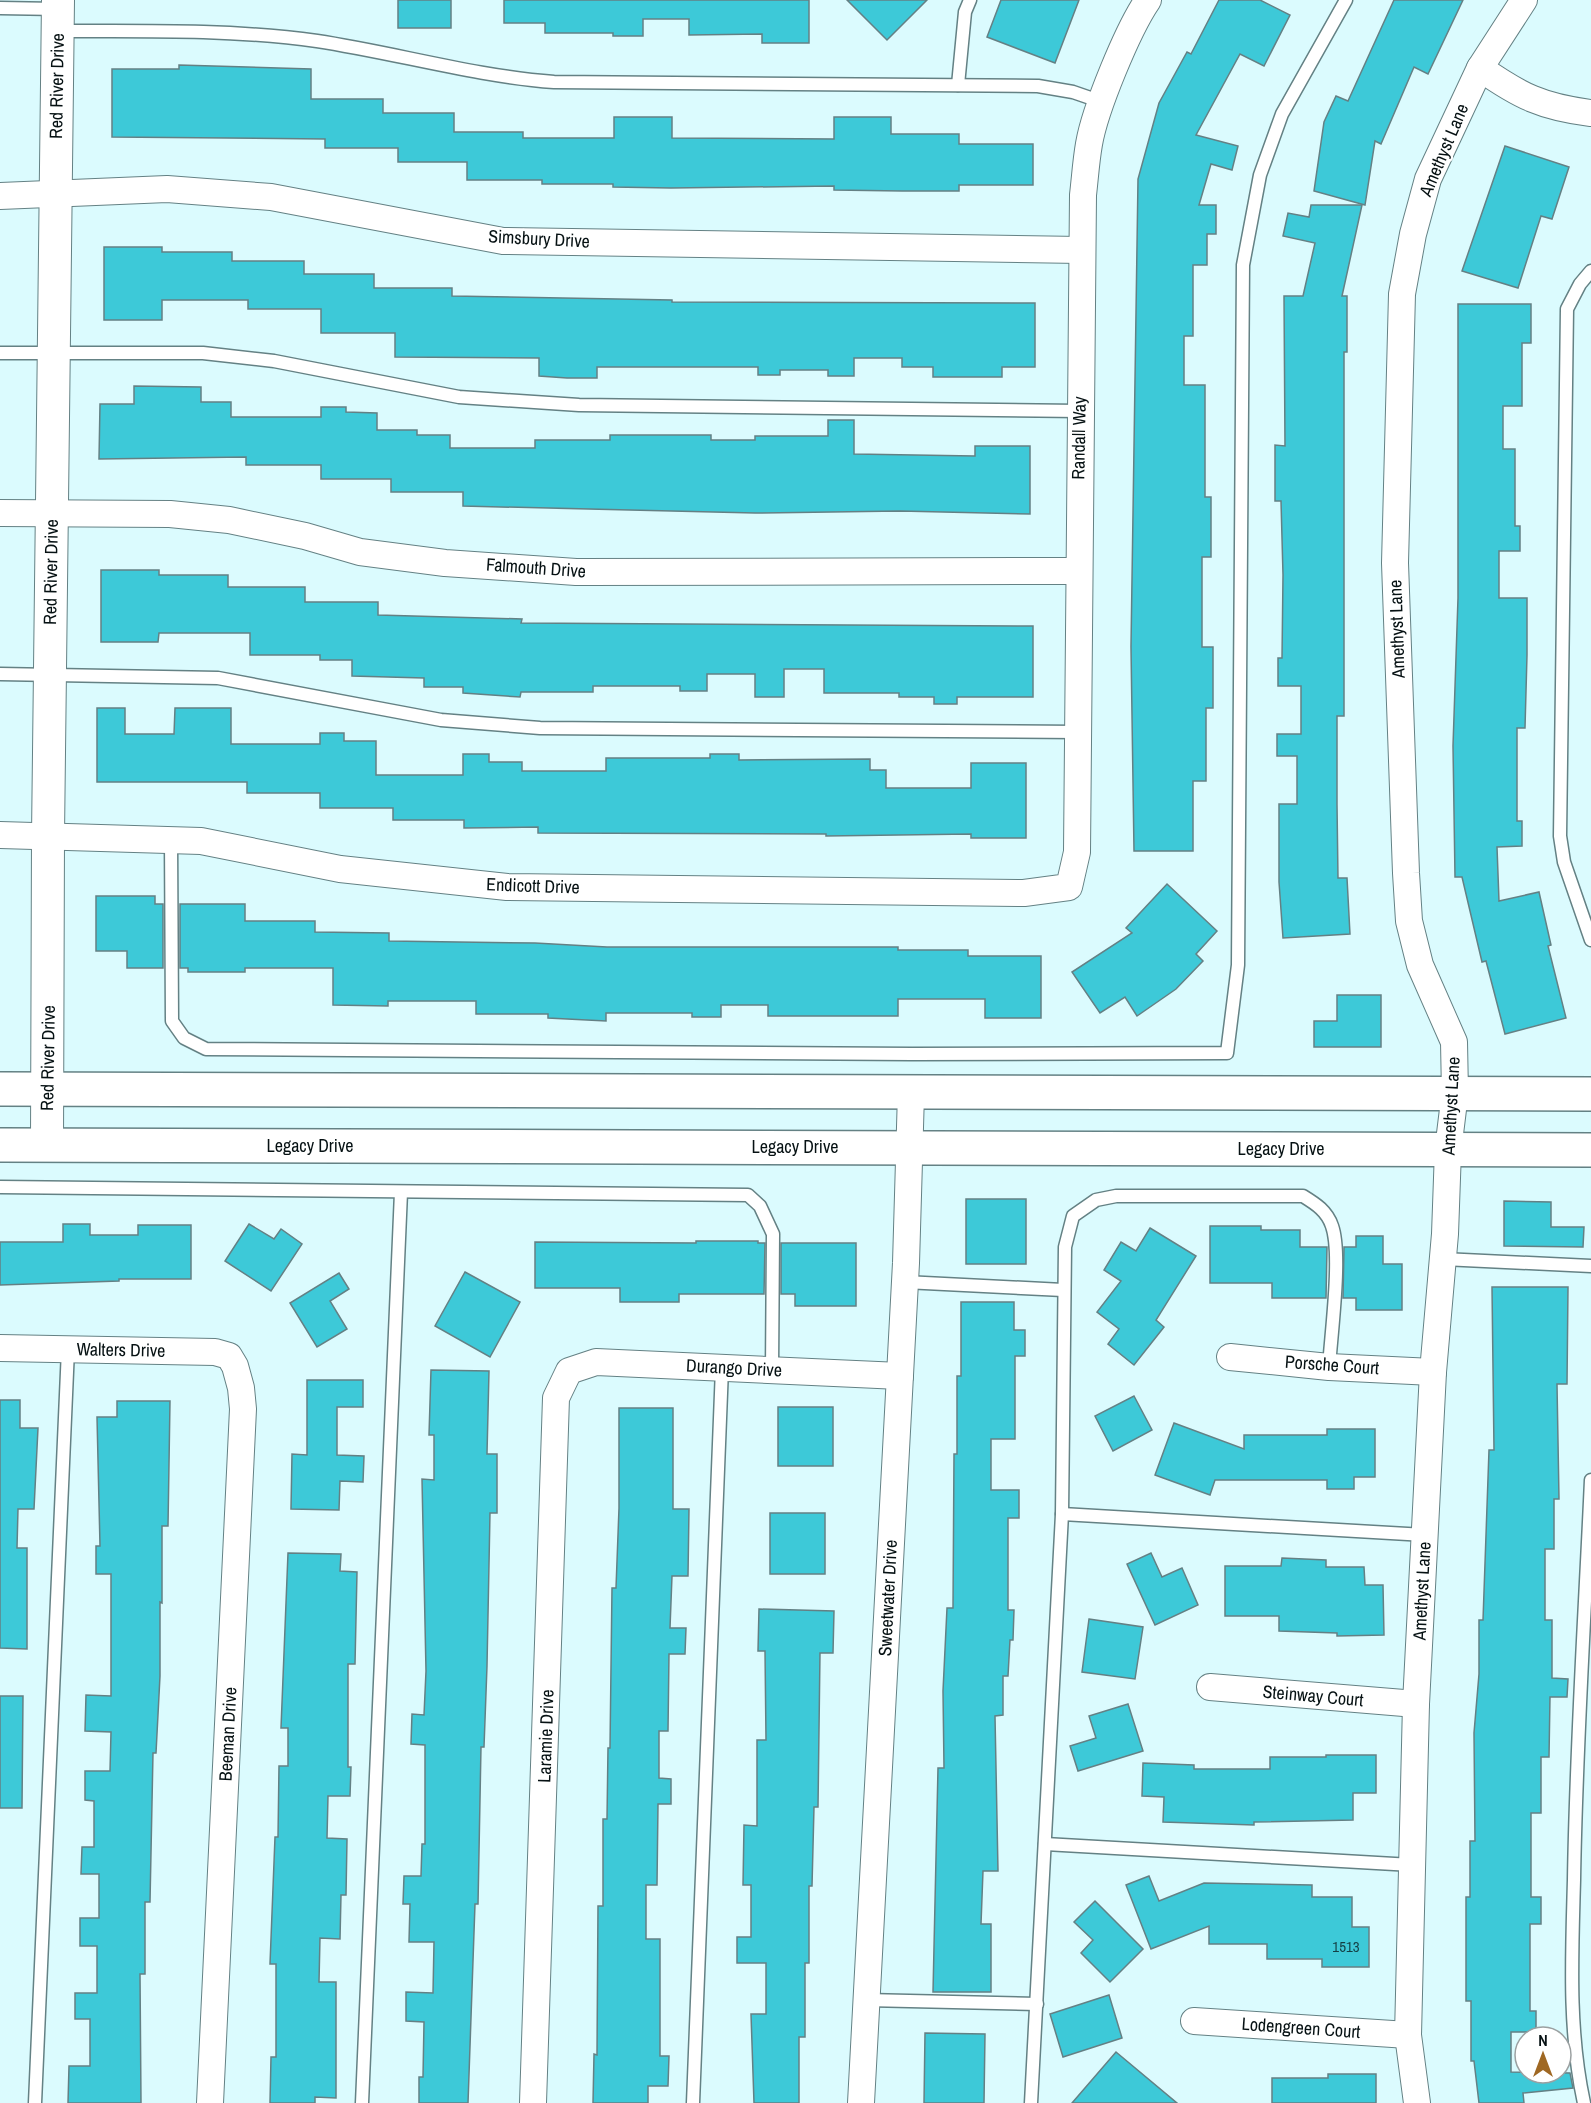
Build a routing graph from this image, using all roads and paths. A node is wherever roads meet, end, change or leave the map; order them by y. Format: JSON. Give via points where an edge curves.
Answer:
{"nodes":[{"id":1,"x":970,"y":0,"type":"edge"},
{"id":2,"x":1148,"y":0,"type":"edge"},
{"id":3,"x":1346,"y":0,"type":"edge"},
{"id":4,"x":1524,"y":0,"type":"edge"},
{"id":5,"x":0,"y":8,"type":"edge"},
{"id":6,"x":57,"y":13,"type":"edge"},
{"id":7,"x":1480,"y":68,"type":"junction"},
{"id":8,"x":958,"y":85,"type":"junction"},
{"id":9,"x":1102,"y":102,"type":"junction"},
{"id":10,"x":1591,"y":113,"type":"edge"},
{"id":11,"x":56,"y":193,"type":"junction"},
{"id":12,"x":0,"y":196,"type":"edge"},
{"id":13,"x":1081,"y":250,"type":"junction"},
{"id":14,"x":1591,"y":271,"type":"edge"},
{"id":15,"x":0,"y":353,"type":"edge"},
{"id":16,"x":54,"y":354,"type":"junction"},
{"id":17,"x":1080,"y":411,"type":"junction"},
{"id":18,"x":0,"y":513,"type":"edge"},
{"id":19,"x":52,"y":513,"type":"junction"},
{"id":20,"x":1078,"y":571,"type":"junction"},
{"id":21,"x":0,"y":674,"type":"edge"},
{"id":22,"x":50,"y":674,"type":"junction"},
{"id":23,"x":1079,"y":732,"type":"junction"},
{"id":24,"x":0,"y":835,"type":"edge"},
{"id":25,"x":48,"y":836,"type":"junction"},
{"id":26,"x":171,"y":839,"type":"junction"},
{"id":27,"x":1069,"y":887,"type":"joint"},
{"id":28,"x":1591,"y":940,"type":"edge"},
{"id":29,"x":0,"y":1089,"type":"edge"},
{"id":30,"x":47,"y":1090,"type":"junction"},
{"id":31,"x":911,"y":1093,"type":"junction"},
{"id":32,"x":1455,"y":1093,"type":"junction"},
{"id":33,"x":1591,"y":1094,"type":"edge"},
{"id":34,"x":47,"y":1144,"type":"junction"},
{"id":35,"x":0,"y":1145,"type":"edge"},
{"id":36,"x":908,"y":1148,"type":"junction"},
{"id":37,"x":1448,"y":1150,"type":"junction"},
{"id":38,"x":1591,"y":1150,"type":"edge"},
{"id":39,"x":0,"y":1187,"type":"edge"},
{"id":40,"x":401,"y":1192,"type":"junction"},
{"id":41,"x":1443,"y":1259,"type":"junction"},
{"id":42,"x":1591,"y":1266,"type":"edge"},
{"id":43,"x":905,"y":1282,"type":"junction"},
{"id":44,"x":1063,"y":1290,"type":"junction"},
{"id":45,"x":0,"y":1348,"type":"edge"},
{"id":46,"x":68,"y":1349,"type":"junction"},
{"id":47,"x":1230,"y":1357,"type":"dead end"},
{"id":48,"x":235,"y":1366,"type":"joint"},
{"id":49,"x":1329,"y":1367,"type":"junction"},
{"id":50,"x":722,"y":1368,"type":"junction"},
{"id":51,"x":772,"y":1370,"type":"junction"},
{"id":52,"x":569,"y":1371,"type":"joint"},
{"id":53,"x":1433,"y":1372,"type":"junction"},
{"id":54,"x":900,"y":1376,"type":"junction"},
{"id":55,"x":1591,"y":1480,"type":"edge"},
{"id":56,"x":1062,"y":1514,"type":"junction"},
{"id":57,"x":1425,"y":1535,"type":"junction"},
{"id":58,"x":1210,"y":1688,"type":"dead end"},
{"id":59,"x":1416,"y":1704,"type":"junction"},
{"id":60,"x":1045,"y":1844,"type":"junction"},
{"id":61,"x":1412,"y":1865,"type":"junction"},
{"id":62,"x":866,"y":2000,"type":"junction"},
{"id":63,"x":1036,"y":2004,"type":"junction"},
{"id":64,"x":1194,"y":2021,"type":"dead end"},
{"id":65,"x":1408,"y":2035,"type":"junction"},
{"id":66,"x":35,"y":2103,"type":"edge"},
{"id":67,"x":210,"y":2103,"type":"edge"},
{"id":68,"x":362,"y":2103,"type":"edge"},
{"id":69,"x":534,"y":2103,"type":"edge"},
{"id":70,"x":693,"y":2103,"type":"edge"},
{"id":71,"x":861,"y":2103,"type":"edge"},
{"id":72,"x":1031,"y":2103,"type":"edge"},
{"id":73,"x":1417,"y":2103,"type":"edge"},
{"id":74,"x":1584,"y":2103,"type":"edge"}],
"edges":[{"from":1,"to":8,"type":"lane","via":[[965,12]]},
{"from":2,"to":9,"type":"street","name":"Randall Way"},
{"from":3,"to":26,"type":"lane","via":[[1281,114],[1260,175],[1243,266],[1238,965],[1227,1053],[206,1049],[184,1038],[172,1021]]},
{"from":4,"to":7,"type":"street","name":"Amethyst Lane"},
{"from":5,"to":6,"type":"lane"},
{"from":6,"to":8,"type":"lane","via":[[362,48],[510,78],[554,82]]},
{"from":6,"to":11,"type":"street","name":"Red River Drive"},
{"from":7,"to":10,"type":"street","via":[[1517,94],[1558,109]]},
{"from":7,"to":32,"type":"street","name":"Amethyst Lane","via":[[1428,179],[1402,294],[1395,563],[1410,921],[1420,965],[1454,1042]]},
{"from":8,"to":9,"type":"lane","via":[[1038,86]]},
{"from":9,"to":13,"type":"street","name":"Randall Way","via":[[1089,143]]},
{"from":11,"to":12,"type":"street","name":"Simsbury Drive"},
{"from":11,"to":13,"type":"street","name":"Simsbury Drive","via":[[167,189],[271,197],[503,241]]},
{"from":11,"to":16,"type":"street","name":"Red River Drive"},
{"from":13,"to":17,"type":"street","name":"Randall Way"},
{"from":14,"to":28,"type":"lane","via":[[1567,309],[1560,836],[1564,862]]},
{"from":15,"to":16,"type":"lane"},
{"from":16,"to":17,"type":"lane","via":[[203,353],[274,361],[459,397],[579,405]]},
{"from":16,"to":19,"type":"street","name":"Red River Drive"},
{"from":17,"to":20,"type":"street","name":"Randall Way"},
{"from":18,"to":19,"type":"street","name":"Falmouth Drive"},
{"from":19,"to":20,"type":"street","name":"Falmouth Drive","via":[[170,514],[229,520],[360,552],[576,572]]},
{"from":19,"to":22,"type":"street","name":"Red River Drive"},
{"from":20,"to":23,"type":"street","name":"Randall Way"},
{"from":21,"to":22,"type":"lane"},
{"from":22,"to":23,"type":"lane","via":[[218,678],[441,720],[540,728]]},
{"from":22,"to":25,"type":"street","name":"Red River Drive"},
{"from":23,"to":27,"type":"street","name":"Randall Way","via":[[1077,852]]},
{"from":24,"to":25,"type":"street","name":"Endicott Drive"},
{"from":25,"to":26,"type":"street","name":"Endicott Drive"},
{"from":25,"to":30,"type":"street","name":"Red River Drive"},
{"from":26,"to":27,"type":"street","name":"Endicott Drive","via":[[201,841],[340,868],[507,887],[1023,893]]},
{"from":29,"to":30,"type":"main road"},
{"from":30,"to":31,"type":"main road"},
{"from":30,"to":34,"type":"street","name":"Red River Drive"},
{"from":31,"to":32,"type":"main road"},
{"from":31,"to":36,"type":"street","name":"Sweetwater Drive"},
{"from":32,"to":33,"type":"main road"},
{"from":32,"to":37,"type":"street","name":"Amethyst Lane"},
{"from":34,"to":35,"type":"main road","name":"Legacy Drive"},
{"from":34,"to":36,"type":"main road","name":"Legacy Drive"},
{"from":36,"to":37,"type":"main road","name":"Legacy Drive"},
{"from":36,"to":43,"type":"street","name":"Sweetwater Drive"},
{"from":37,"to":38,"type":"main road","name":"Legacy Drive"},
{"from":37,"to":41,"type":"street","name":"Amethyst Lane"},
{"from":39,"to":40,"type":"lane"},
{"from":40,"to":51,"type":"lane","via":[[748,1195],[760,1206],[773,1234]]},
{"from":40,"to":68,"type":"lane"},
{"from":41,"to":42,"type":"lane"},
{"from":41,"to":53,"type":"street","name":"Amethyst Lane"},
{"from":43,"to":44,"type":"lane"},
{"from":43,"to":54,"type":"street","name":"Sweetwater Drive"},
{"from":44,"to":49,"type":"lane","via":[[1065,1246],[1073,1216],[1096,1200],[1116,1196],[1303,1196],[1321,1207],[1332,1226],[1336,1265]]},
{"from":44,"to":56,"type":"lane"},
{"from":45,"to":46,"type":"street","name":"Walters Drive"},
{"from":46,"to":48,"type":"street","name":"Walters Drive","via":[[215,1352],[229,1356]]},
{"from":46,"to":66,"type":"lane"},
{"from":47,"to":49,"type":"street","name":"Porsche Court"},
{"from":48,"to":67,"type":"street","name":"Beeman Drive","via":[[243,1409]]},
{"from":49,"to":53,"type":"street","name":"Porsche Court"},
{"from":50,"to":51,"type":"street","name":"Durango Drive"},
{"from":50,"to":52,"type":"street","name":"Durango Drive","via":[[596,1362]]},
{"from":50,"to":70,"type":"lane"},
{"from":51,"to":54,"type":"street","name":"Durango Drive"},
{"from":52,"to":69,"type":"street","name":"Laramie Drive","via":[[556,1398]]},
{"from":53,"to":57,"type":"street","name":"Amethyst Lane"},
{"from":54,"to":62,"type":"street","name":"Sweetwater Drive"},
{"from":55,"to":74,"type":"lane","via":[[1572,1946],[1572,2019]]},
{"from":56,"to":57,"type":"lane"},
{"from":56,"to":60,"type":"lane"},
{"from":57,"to":59,"type":"street","name":"Amethyst Lane"},
{"from":58,"to":59,"type":"street","name":"Steinway Court"},
{"from":59,"to":61,"type":"street","name":"Amethyst Lane"},
{"from":60,"to":61,"type":"lane"},
{"from":60,"to":63,"type":"lane"},
{"from":61,"to":65,"type":"street","name":"Amethyst Lane"},
{"from":62,"to":63,"type":"lane"},
{"from":62,"to":71,"type":"street","name":"Sweetwater Drive"},
{"from":63,"to":72,"type":"lane"},
{"from":64,"to":65,"type":"street","name":"Lodengreen Court"},
{"from":65,"to":73,"type":"street","name":"Amethyst Lane"}]}
